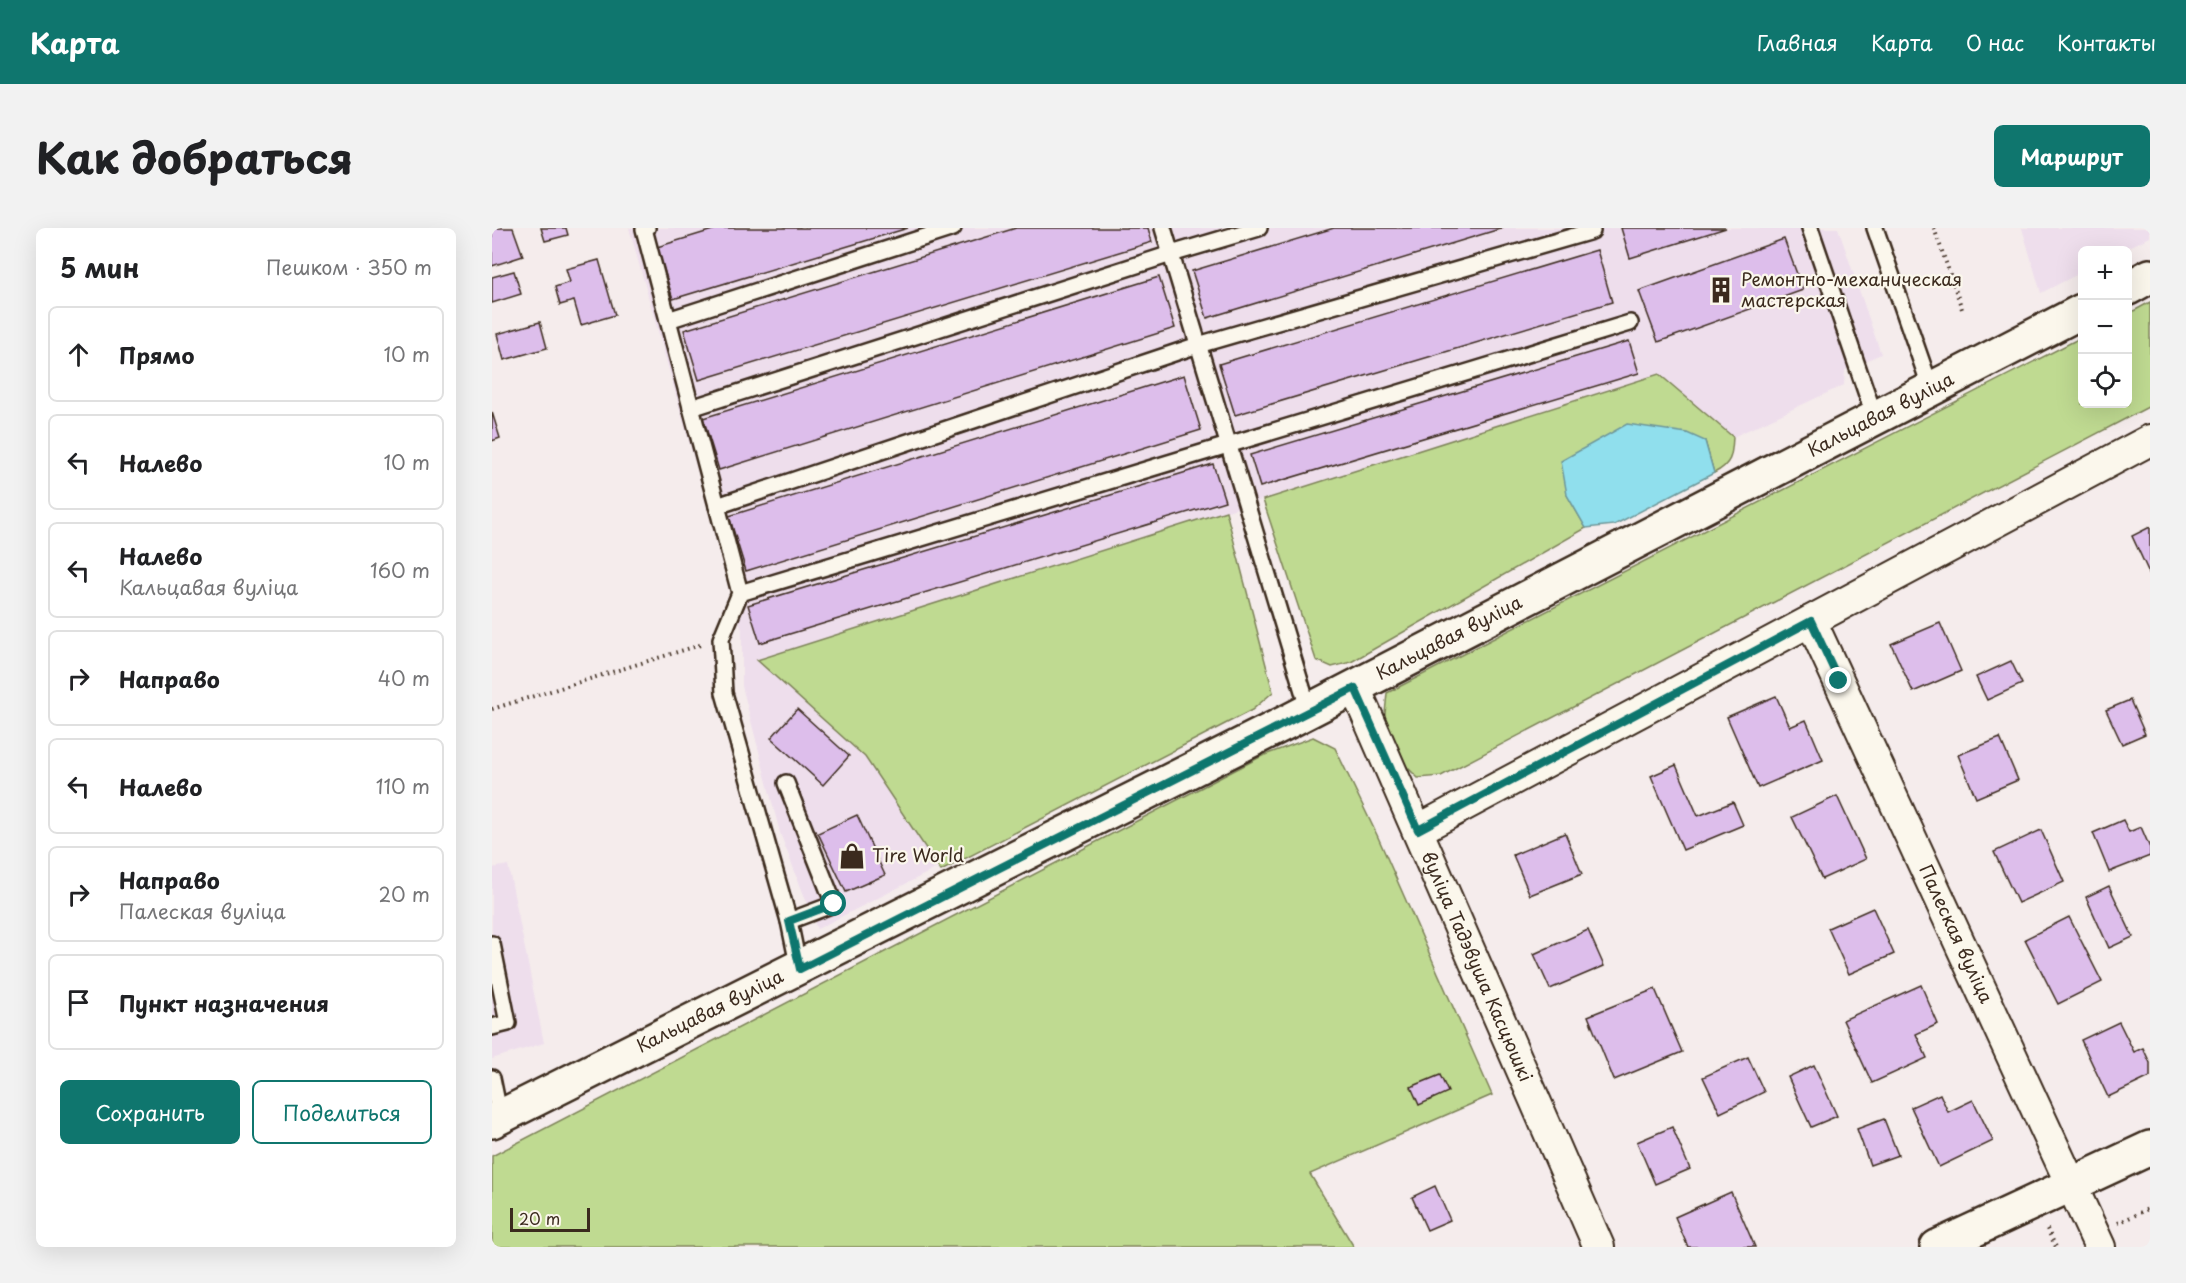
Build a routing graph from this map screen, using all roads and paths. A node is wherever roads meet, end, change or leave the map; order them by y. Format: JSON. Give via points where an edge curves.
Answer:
{"nodes":[{"id":1,"x":647,"y":228,"type":"edge"},
{"id":2,"x":953,"y":228,"type":"edge"},
{"id":3,"x":1163,"y":228,"type":"edge"},
{"id":4,"x":1259,"y":228,"type":"edge"},
{"id":5,"x":1810,"y":228,"type":"edge"},
{"id":6,"x":1875,"y":228,"type":"edge"},
{"id":7,"x":1934,"y":228,"type":"edge"},
{"id":8,"x":1592,"y":231,"type":"dead end"},
{"id":9,"x":1171,"y":254,"type":"junction"},
{"id":10,"x":2150,"y":276,"type":"edge"},
{"id":11,"x":2132,"y":285,"type":"edge"},
{"id":12,"x":1962,"y":309,"type":"dead end"},
{"id":13,"x":2078,"y":313,"type":"edge"},
{"id":14,"x":668,"y":320,"type":"junction"},
{"id":15,"x":1630,"y":323,"type":"dead end"},
{"id":16,"x":1198,"y":345,"type":"junction"},
{"id":17,"x":1931,"y":389,"type":"junction"},
{"id":18,"x":691,"y":408,"type":"junction"},
{"id":19,"x":1875,"y":418,"type":"junction"},
{"id":20,"x":2150,"y":440,"type":"edge"},
{"id":21,"x":1228,"y":444,"type":"junction"},
{"id":22,"x":717,"y":506,"type":"junction"},
{"id":23,"x":740,"y":592,"type":"junction"},
{"id":24,"x":1811,"y":621,"type":"junction"},
{"id":25,"x":721,"y":639,"type":"junction"},
{"id":26,"x":1355,"y":688,"type":"junction"},
{"id":27,"x":492,"y":709,"type":"edge"},
{"id":28,"x":1309,"y":711,"type":"junction"},
{"id":29,"x":786,"y":783,"type":"dead end"},
{"id":30,"x":1418,"y":830,"type":"junction"},
{"id":31,"x":789,"y":921,"type":"junction"},
{"id":32,"x":492,"y":944,"type":"edge"},
{"id":33,"x":800,"y":969,"type":"junction"},
{"id":34,"x":492,"y":1028,"type":"edge"},
{"id":35,"x":492,"y":1078,"type":"edge"},
{"id":36,"x":496,"y":1119,"type":"edge"},
{"id":37,"x":2150,"y":1148,"type":"edge"},
{"id":38,"x":2071,"y":1184,"type":"junction"},
{"id":39,"x":1599,"y":1247,"type":"edge"},
{"id":40,"x":1937,"y":1247,"type":"edge"},
{"id":41,"x":2100,"y":1247,"type":"edge"}],
"edges":[{"from":1,"to":14,"type":"lane","via":[[644,229]]},
{"from":2,"to":14,"type":"lane"},
{"from":3,"to":9,"type":"lane"},
{"from":4,"to":9,"type":"lane"},
{"from":5,"to":19,"type":"lane"},
{"from":6,"to":17,"type":"lane"},
{"from":7,"to":12,"type":"path"},
{"from":8,"to":16,"type":"lane"},
{"from":9,"to":16,"type":"lane"},
{"from":9,"to":18,"type":"lane"},
{"from":10,"to":11,"type":"street"},
{"from":13,"to":17,"type":"street","name":"Кальцавая вуліца"},
{"from":14,"to":18,"type":"lane"},
{"from":15,"to":21,"type":"lane"},
{"from":16,"to":21,"type":"lane"},
{"from":16,"to":22,"type":"lane"},
{"from":17,"to":19,"type":"street","name":"Кальцавая вуліца"},
{"from":18,"to":22,"type":"lane"},
{"from":19,"to":26,"type":"street","name":"Кальцавая вуліца"},
{"from":20,"to":24,"type":"street"},
{"from":21,"to":23,"type":"lane"},
{"from":21,"to":28,"type":"lane"},
{"from":22,"to":23,"type":"lane"},
{"from":23,"to":25,"type":"lane"},
{"from":24,"to":30,"type":"street"},
{"from":24,"to":38,"type":"street","name":"Палеская вуліца"},
{"from":25,"to":27,"type":"path"},
{"from":25,"to":31,"type":"lane","via":[[724,693]]},
{"from":26,"to":28,"type":"street","name":"Кальцавая вуліца"},
{"from":26,"to":30,"type":"street","name":"вуліца Тадэвуша Касцюшкі"},
{"from":28,"to":33,"type":"street","name":"Кальцавая вуліца"},
{"from":29,"to":31,"type":"lane","via":[[834,904]]},
{"from":30,"to":39,"type":"street","name":"вуліца Тадэвуша Касцюшкі"},
{"from":31,"to":33,"type":"lane"},
{"from":32,"to":34,"type":"lane","via":[[508,1023]]},
{"from":33,"to":36,"type":"street","name":"Кальцавая вуліца"},
{"from":35,"to":36,"type":"lane"},
{"from":37,"to":38,"type":"street"},
{"from":38,"to":40,"type":"street"},
{"from":38,"to":41,"type":"street","name":"Палеская вуліца"}]}
